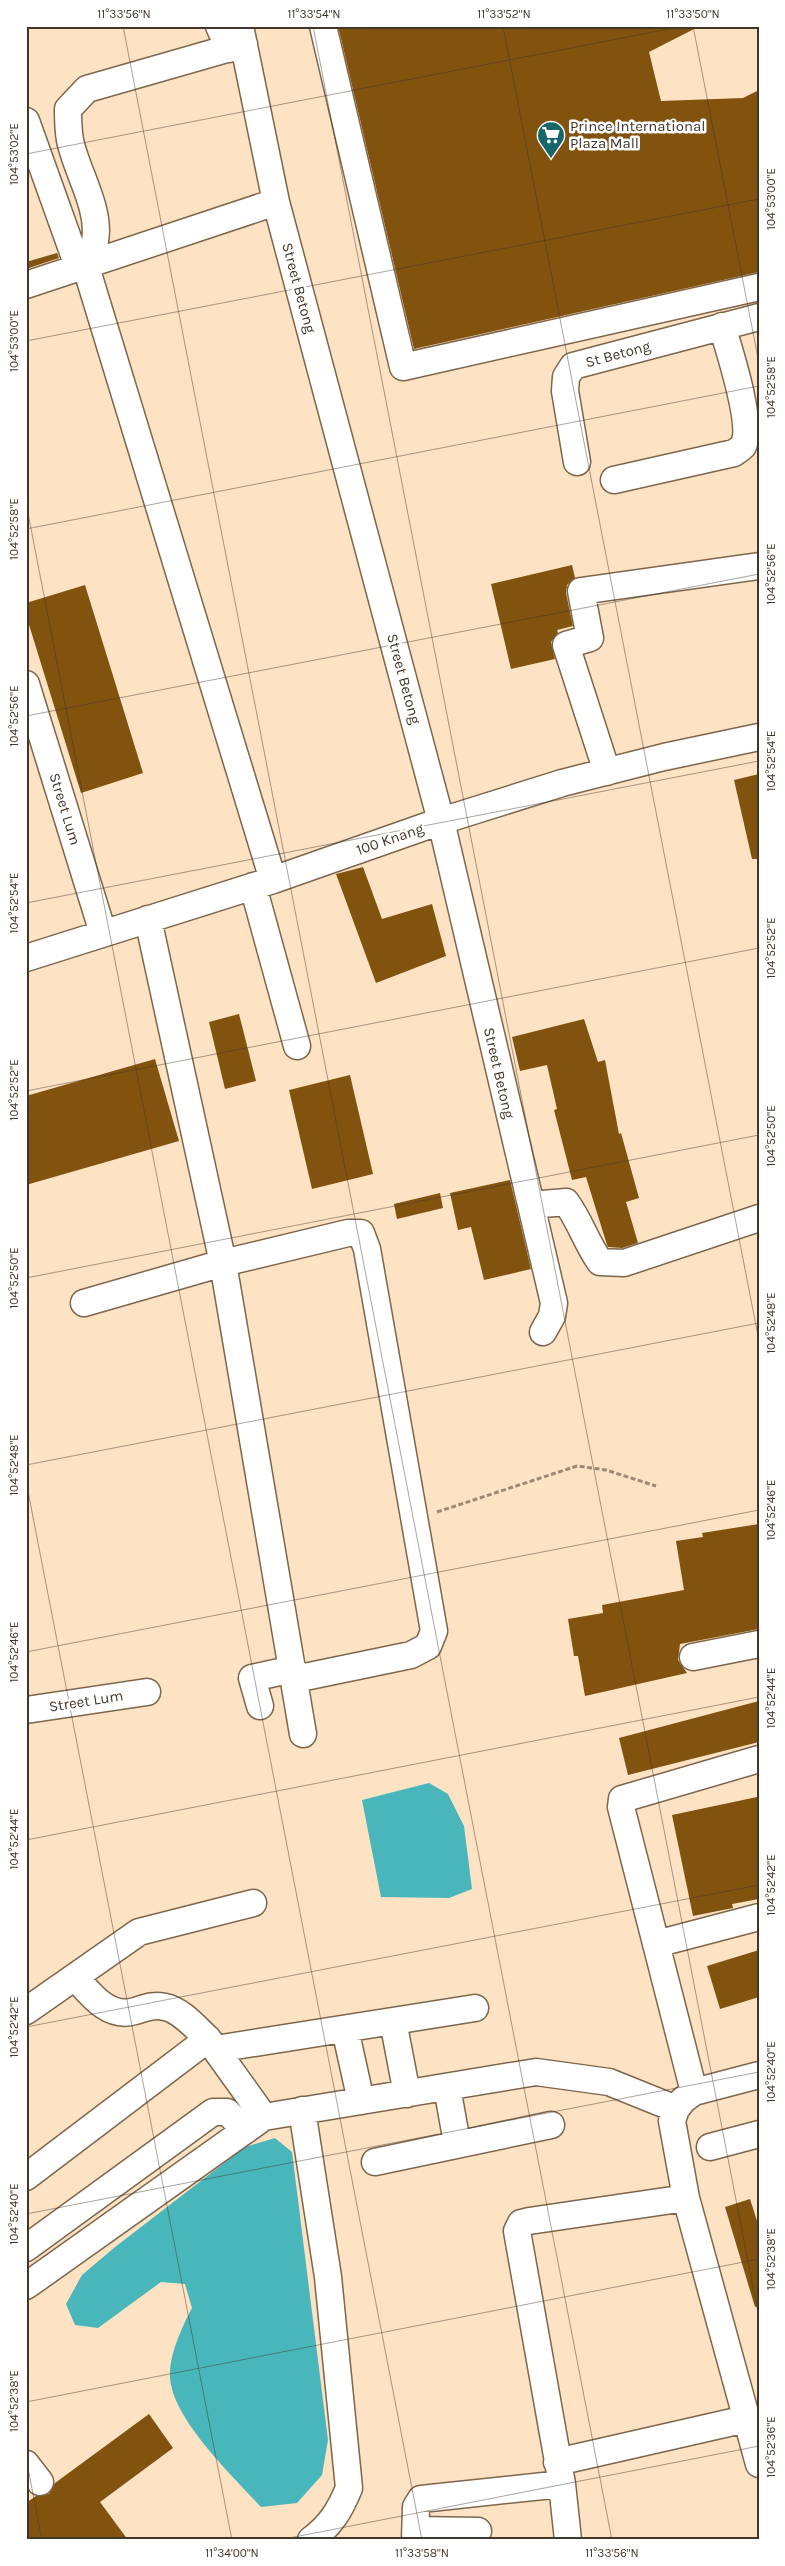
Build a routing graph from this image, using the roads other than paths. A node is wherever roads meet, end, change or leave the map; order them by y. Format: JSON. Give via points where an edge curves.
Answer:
{"nodes":[{"id":1,"x":323,"y":26,"type":"edge"},
{"id":2,"x":233,"y":36,"type":"edge"},
{"id":3,"x":26,"y":121,"type":"edge"},
{"id":4,"x":276,"y":202,"type":"junction"},
{"id":5,"x":83,"y":268,"type":"junction"},
{"id":6,"x":26,"y":285,"type":"edge"},
{"id":7,"x":759,"y":287,"type":"edge"},
{"id":8,"x":759,"y":317,"type":"edge"},
{"id":9,"x":722,"y":326,"type":"junction"},
{"id":10,"x":577,"y":462,"type":"dead end"},
{"id":11,"x":614,"y":480,"type":"dead end"},
{"id":12,"x":759,"y":566,"type":"edge"},
{"id":13,"x":26,"y":684,"type":"edge"},
{"id":14,"x":759,"y":737,"type":"edge"},
{"id":15,"x":607,"y":772,"type":"junction"},
{"id":16,"x":442,"y":821,"type":"junction"},
{"id":17,"x":263,"y":883,"type":"junction"},
{"id":18,"x":148,"y":919,"type":"junction"},
{"id":19,"x":103,"y":933,"type":"junction"},
{"id":20,"x":26,"y":958,"type":"edge"},
{"id":21,"x":296,"y":1046,"type":"dead end"},
{"id":22,"x":531,"y":1205,"type":"junction"},
{"id":23,"x":759,"y":1218,"type":"edge"},
{"id":24,"x":223,"y":1263,"type":"junction"},
{"id":25,"x":84,"y":1303,"type":"dead end"},
{"id":26,"x":543,"y":1332,"type":"dead end"},
{"id":27,"x":759,"y":1644,"type":"edge"},
{"id":28,"x":693,"y":1657,"type":"dead end"},
{"id":29,"x":294,"y":1674,"type":"junction"},
{"id":30,"x":147,"y":1692,"type":"dead end"},
{"id":31,"x":260,"y":1706,"type":"dead end"},
{"id":32,"x":26,"y":1710,"type":"edge"},
{"id":33,"x":303,"y":1734,"type":"dead end"},
{"id":34,"x":759,"y":1759,"type":"edge"},
{"id":35,"x":253,"y":1903,"type":"dead end"},
{"id":36,"x":759,"y":1917,"type":"edge"},
{"id":37,"x":656,"y":1944,"type":"junction"},
{"id":38,"x":76,"y":1978,"type":"junction"},
{"id":39,"x":475,"y":2008,"type":"dead end"},
{"id":40,"x":26,"y":2011,"type":"edge"},
{"id":41,"x":393,"y":2021,"type":"junction"},
{"id":42,"x":345,"y":2028,"type":"junction"},
{"id":43,"x":212,"y":2044,"type":"junction"},
{"id":44,"x":759,"y":2075,"type":"edge"},
{"id":45,"x":447,"y":2086,"type":"junction"},
{"id":46,"x":407,"y":2094,"type":"junction"},
{"id":47,"x":685,"y":2100,"type":"junction"},
{"id":48,"x":361,"y":2101,"type":"junction"},
{"id":49,"x":302,"y":2110,"type":"junction"},
{"id":50,"x":255,"y":2123,"type":"junction"},
{"id":51,"x":551,"y":2125,"type":"dead end"},
{"id":52,"x":759,"y":2134,"type":"edge"},
{"id":53,"x":457,"y":2143,"type":"junction"},
{"id":54,"x":710,"y":2147,"type":"dead end"},
{"id":55,"x":375,"y":2162,"type":"dead end"},
{"id":56,"x":26,"y":2177,"type":"edge"},
{"id":57,"x":686,"y":2198,"type":"junction"},
{"id":58,"x":26,"y":2248,"type":"edge"},
{"id":59,"x":26,"y":2286,"type":"edge"},
{"id":60,"x":746,"y":2419,"type":"junction"},
{"id":61,"x":759,"y":2464,"type":"edge"},
{"id":62,"x":560,"y":2473,"type":"junction"},
{"id":63,"x":478,"y":2531,"type":"dead end"},
{"id":64,"x":416,"y":2535,"type":"edge"},
{"id":65,"x":311,"y":2540,"type":"edge"},
{"id":66,"x":568,"y":2540,"type":"edge"}],
"edges":[{"from":1,"to":7,"type":"street","via":[[403,367]]},
{"from":2,"to":4,"type":"street","name":"Street Betong"},
{"from":2,"to":5,"type":"street","via":[[87,89],[68,108],[70,141],[87,189],[95,227],[95,241]]},
{"from":3,"to":5,"type":"street"},
{"from":4,"to":5,"type":"street"},
{"from":4,"to":16,"type":"street","name":"Street Betong"},
{"from":5,"to":6,"type":"street"},
{"from":5,"to":17,"type":"street"},
{"from":8,"to":9,"type":"street","name":"St Betong"},
{"from":9,"to":10,"type":"street","name":"St Betong","via":[[573,366],[566,377],[565,391]]},
{"from":9,"to":11,"type":"street","via":[[744,416],[746,436],[743,446],[734,453]]},
{"from":12,"to":15,"type":"street","via":[[581,591],[590,638],[566,645]]},
{"from":13,"to":19,"type":"street","name":"Street Lum"},
{"from":14,"to":15,"type":"street","name":"100 Knang"},
{"from":15,"to":16,"type":"street","name":"100 Knang"},
{"from":16,"to":17,"type":"street","name":"100 Knang"},
{"from":16,"to":22,"type":"street","name":"Street Betong"},
{"from":17,"to":18,"type":"street","name":"100 Knang"},
{"from":17,"to":21,"type":"street"},
{"from":18,"to":19,"type":"street","name":"100 Knang"},
{"from":18,"to":24,"type":"street"},
{"from":19,"to":20,"type":"street","name":"100 Knang"},
{"from":22,"to":23,"type":"street","via":[[566,1202],[577,1216],[589,1246],[600,1262],[624,1263]]},
{"from":22,"to":26,"type":"street","name":"Street Betong","via":[[554,1302],[552,1316]]},
{"from":24,"to":25,"type":"street"},
{"from":24,"to":29,"type":"street"},
{"from":24,"to":29,"type":"street","via":[[348,1233],[360,1233],[367,1249],[415,1518],[434,1631],[428,1646],[411,1655]]},
{"from":27,"to":28,"type":"street"},
{"from":29,"to":31,"type":"street","via":[[252,1678]]},
{"from":29,"to":33,"type":"street"},
{"from":30,"to":32,"type":"street","name":"Street Lum"},
{"from":34,"to":37,"type":"street","via":[[622,1799],[621,1807]]},
{"from":35,"to":38,"type":"street","via":[[139,1932]]},
{"from":36,"to":37,"type":"street"},
{"from":37,"to":47,"type":"street"},
{"from":38,"to":40,"type":"street"},
{"from":38,"to":43,"type":"street","via":[[94,1998],[114,2012],[126,2014],[154,2006],[176,2010]]},
{"from":39,"to":41,"type":"street"},
{"from":41,"to":42,"type":"street"},
{"from":41,"to":46,"type":"street"},
{"from":42,"to":43,"type":"street"},
{"from":42,"to":48,"type":"street"},
{"from":43,"to":50,"type":"street"},
{"from":43,"to":56,"type":"street"},
{"from":44,"to":47,"type":"street"},
{"from":45,"to":46,"type":"street"},
{"from":45,"to":47,"type":"street","via":[[536,2072],[609,2082]]},
{"from":45,"to":53,"type":"street"},
{"from":46,"to":48,"type":"street"},
{"from":47,"to":57,"type":"street","via":[[672,2121]]},
{"from":48,"to":49,"type":"street"},
{"from":49,"to":50,"type":"street"},
{"from":49,"to":65,"type":"street","via":[[328,2277],[349,2488],[339,2512]]},
{"from":50,"to":58,"type":"street","via":[[227,2112],[213,2112]]},
{"from":50,"to":59,"type":"street"},
{"from":51,"to":53,"type":"street"},
{"from":52,"to":54,"type":"street"},
{"from":53,"to":55,"type":"street"},
{"from":57,"to":60,"type":"street"},
{"from":57,"to":62,"type":"street","via":[[520,2223],[517,2231]]},
{"from":60,"to":61,"type":"street"},
{"from":60,"to":62,"type":"street"},
{"from":62,"to":64,"type":"street","via":[[421,2499],[416,2507]]},
{"from":62,"to":66,"type":"street"},
{"from":63,"to":64,"type":"street"}]}
